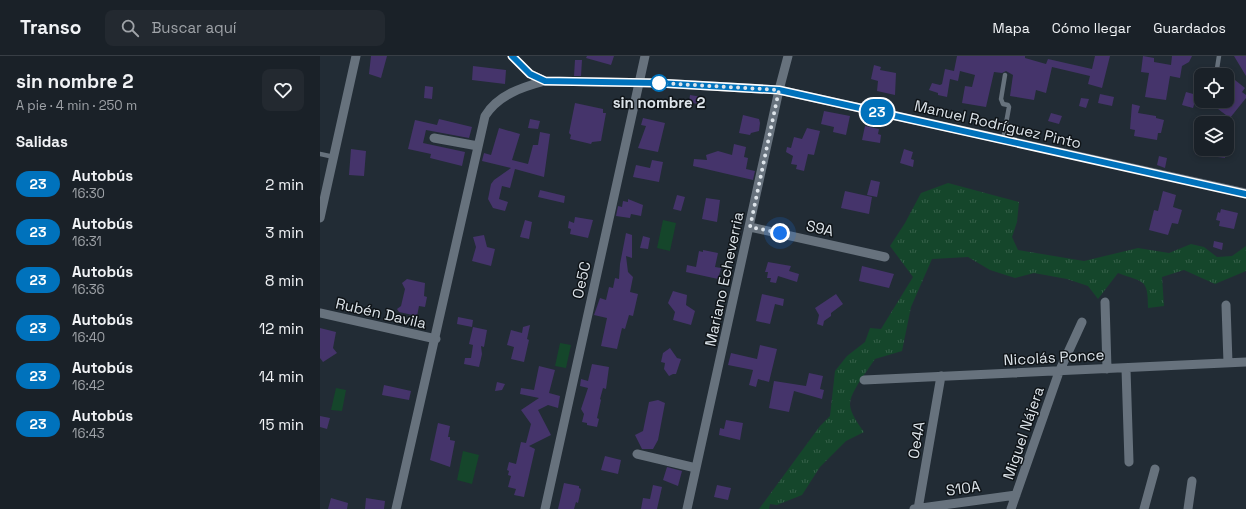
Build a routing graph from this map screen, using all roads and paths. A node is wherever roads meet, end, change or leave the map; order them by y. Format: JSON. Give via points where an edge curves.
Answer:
{"nodes":[{"id":1,"x":356,"y":56,"type":"edge"},
{"id":2,"x":512,"y":56,"type":"edge"},
{"id":3,"x":645,"y":56,"type":"edge"},
{"id":4,"x":788,"y":56,"type":"edge"},
{"id":5,"x":1219,"y":56,"type":"edge"},
{"id":6,"x":1217,"y":68,"type":"edge"},
{"id":7,"x":1005,"y":75,"type":"dead end"},
{"id":8,"x":545,"y":81,"type":"junction"},
{"id":9,"x":640,"y":83,"type":"junction"},
{"id":10,"x":779,"y":90,"type":"junction"},
{"id":11,"x":434,"y":138,"type":"dead end"},
{"id":12,"x":1003,"y":140,"type":"junction"},
{"id":13,"x":478,"y":146,"type":"junction"},
{"id":14,"x":320,"y":154,"type":"edge"},
{"id":15,"x":334,"y":157,"type":"junction"},
{"id":16,"x":1246,"y":194,"type":"edge"},
{"id":17,"x":320,"y":218,"type":"edge"},
{"id":18,"x":750,"y":227,"type":"junction"},
{"id":19,"x":885,"y":257,"type":"dead end"},
{"id":20,"x":1105,"y":302,"type":"dead end"},
{"id":21,"x":1226,"y":305,"type":"dead end"},
{"id":22,"x":320,"y":313,"type":"edge"},
{"id":23,"x":1082,"y":322,"type":"dead end"},
{"id":24,"x":436,"y":340,"type":"junction"},
{"id":25,"x":1246,"y":362,"type":"edge"},
{"id":26,"x":1228,"y":363,"type":"junction"},
{"id":27,"x":1108,"y":369,"type":"junction"},
{"id":28,"x":1126,"y":369,"type":"junction"},
{"id":29,"x":1059,"y":372,"type":"junction"},
{"id":30,"x":941,"y":376,"type":"junction"},
{"id":31,"x":864,"y":380,"type":"dead end"},
{"id":32,"x":638,"y":454,"type":"dead end"},
{"id":33,"x":1129,"y":462,"type":"dead end"},
{"id":34,"x":696,"y":468,"type":"junction"},
{"id":35,"x":1155,"y":469,"type":"dead end"},
{"id":36,"x":1192,"y":481,"type":"dead end"},
{"id":37,"x":1016,"y":495,"type":"junction"},
{"id":38,"x":918,"y":508,"type":"edge"},
{"id":39,"x":396,"y":509,"type":"edge"},
{"id":40,"x":544,"y":509,"type":"edge"},
{"id":41,"x":687,"y":509,"type":"edge"},
{"id":42,"x":914,"y":509,"type":"edge"},
{"id":43,"x":1011,"y":509,"type":"edge"},
{"id":44,"x":1144,"y":509,"type":"edge"},
{"id":45,"x":1188,"y":509,"type":"edge"}],
"edges":[{"from":1,"to":15,"type":"street"},
{"from":2,"to":8,"type":"street","name":"Manuel Rodríguez Pinto","via":[[530,74]]},
{"from":3,"to":9,"type":"street","name":"Oe5C"},
{"from":4,"to":10,"type":"street","name":"Mariano Echeverria"},
{"from":5,"to":6,"type":"lane"},
{"from":7,"to":12,"type":"lane","via":[[1001,99],[1003,104],[1009,107]]},
{"from":8,"to":9,"type":"street","name":"Manuel Rodríguez Pinto"},
{"from":8,"to":13,"type":"street","via":[[519,89],[491,106],[485,116]]},
{"from":9,"to":10,"type":"street","name":"Manuel Rodríguez Pinto"},
{"from":9,"to":40,"type":"street","name":"Oe5C"},
{"from":10,"to":12,"type":"street","name":"Manuel Rodríguez Pinto"},
{"from":10,"to":18,"type":"street","name":"Mariano Echeverria"},
{"from":11,"to":13,"type":"street"},
{"from":12,"to":16,"type":"street","name":"Manuel Rodríguez Pinto"},
{"from":13,"to":24,"type":"street"},
{"from":14,"to":15,"type":"lane"},
{"from":15,"to":17,"type":"street"},
{"from":18,"to":19,"type":"street","name":"S9A"},
{"from":18,"to":34,"type":"street","name":"Mariano Echeverria"},
{"from":20,"to":27,"type":"street"},
{"from":21,"to":26,"type":"street"},
{"from":22,"to":24,"type":"street","name":"Rubén Davila"},
{"from":23,"to":29,"type":"street","name":"Miguel Nájera"},
{"from":24,"to":39,"type":"street"},
{"from":25,"to":26,"type":"street","name":"Nicolás Ponce"},
{"from":26,"to":28,"type":"street","name":"Nicolás Ponce"},
{"from":27,"to":28,"type":"street","name":"Nicolás Ponce"},
{"from":27,"to":29,"type":"street","name":"Nicolás Ponce"},
{"from":28,"to":33,"type":"street"},
{"from":29,"to":30,"type":"street","name":"Nicolás Ponce"},
{"from":29,"to":37,"type":"street","name":"Miguel Nájera"},
{"from":30,"to":31,"type":"street","name":"Nicolás Ponce"},
{"from":30,"to":38,"type":"street","name":"Oe4A"},
{"from":32,"to":34,"type":"street"},
{"from":34,"to":41,"type":"street","name":"Mariano Echeverria"},
{"from":35,"to":44,"type":"street"},
{"from":36,"to":45,"type":"street"},
{"from":37,"to":38,"type":"street","name":"S10A"},
{"from":37,"to":43,"type":"street","name":"Miguel Nájera"},
{"from":38,"to":42,"type":"street","name":"S10A"}]}
